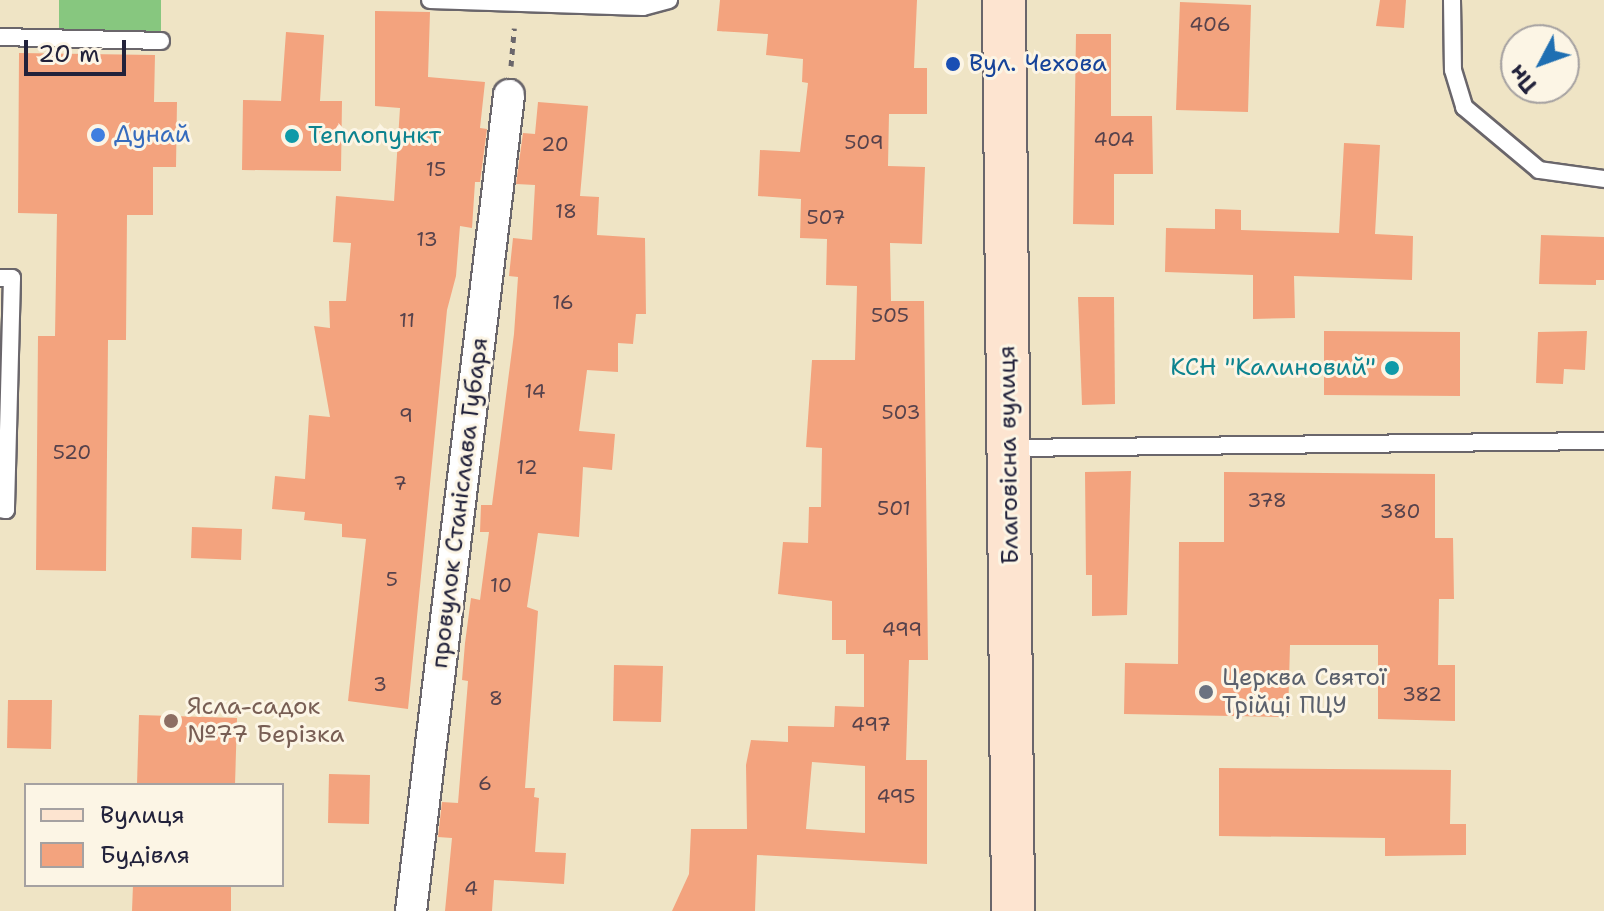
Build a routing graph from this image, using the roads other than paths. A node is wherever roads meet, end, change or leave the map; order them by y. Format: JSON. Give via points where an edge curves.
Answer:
{"nodes":[{"id":1,"x":430,"y":0,"type":"edge"},
{"id":2,"x":669,"y":0,"type":"edge"},
{"id":3,"x":1004,"y":0,"type":"edge"},
{"id":4,"x":1452,"y":0,"type":"edge"},
{"id":5,"x":0,"y":37,"type":"edge"},
{"id":6,"x":161,"y":41,"type":"dead end"},
{"id":7,"x":509,"y":95,"type":"road end"},
{"id":8,"x":1604,"y":179,"type":"edge"},
{"id":9,"x":0,"y":278,"type":"edge"},
{"id":10,"x":1604,"y":441,"type":"edge"},
{"id":11,"x":1009,"y":448,"type":"junction"},
{"id":12,"x":0,"y":509,"type":"edge"},
{"id":13,"x":411,"y":911,"type":"edge"},
{"id":14,"x":1013,"y":911,"type":"edge"}],
"edges":[{"from":1,"to":2,"type":"lane","via":[[643,7]]},
{"from":3,"to":11,"type":"main road","name":"Благовісна вулиця"},
{"from":4,"to":8,"type":"lane","via":[[1453,70],[1464,107],[1539,170]]},
{"from":5,"to":6,"type":"lane"},
{"from":7,"to":13,"type":"street","name":"провулок Станіслава Губаря"},
{"from":9,"to":12,"type":"lane","via":[[12,278],[6,510]]},
{"from":10,"to":11,"type":"lane"},
{"from":11,"to":14,"type":"main road","name":"Благовісна вулиця"}]}
